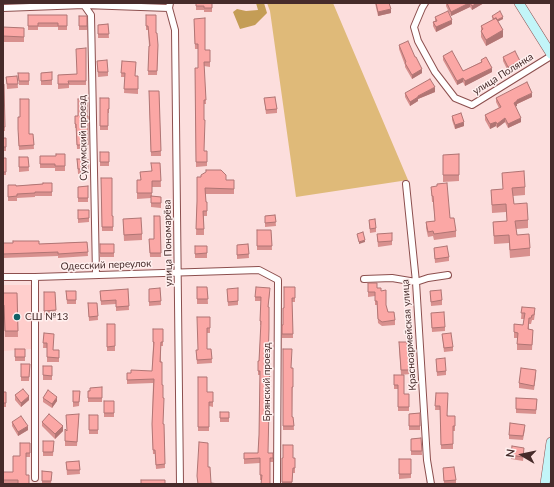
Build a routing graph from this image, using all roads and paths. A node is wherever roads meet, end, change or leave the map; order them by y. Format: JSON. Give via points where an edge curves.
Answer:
{"nodes":[{"id":1,"x":3,"y":3,"type":"edge"},
{"id":2,"x":425,"y":3,"type":"edge"},
{"id":3,"x":519,"y":3,"type":"edge"},
{"id":4,"x":84,"y":4,"type":"edge"},
{"id":5,"x":170,"y":6,"type":"edge"},
{"id":6,"x":3,"y":8,"type":"edge"},
{"id":7,"x":551,"y":55,"type":"edge"},
{"id":8,"x":406,"y":184,"type":"dead end"},
{"id":9,"x":178,"y":272,"type":"junction"},
{"id":10,"x":96,"y":275,"type":"junction"},
{"id":11,"x":448,"y":275,"type":"dead end"},
{"id":12,"x":3,"y":277,"type":"edge"},
{"id":13,"x":35,"y":277,"type":"junction"},
{"id":14,"x":364,"y":279,"type":"dead end"},
{"id":15,"x":278,"y":280,"type":"joint"},
{"id":16,"x":416,"y":282,"type":"junction"},
{"id":17,"x":551,"y":442,"type":"edge"},
{"id":18,"x":35,"y":478,"type":"dead end"},
{"id":19,"x":180,"y":484,"type":"edge"},
{"id":20,"x":277,"y":484,"type":"edge"},
{"id":21,"x":431,"y":484,"type":"edge"},
{"id":22,"x":544,"y":484,"type":"edge"}],
"edges":[{"from":1,"to":6,"type":"street"},
{"from":2,"to":7,"type":"street","name":"улица Полянка","via":[[414,27],[418,42],[435,72],[455,98],[472,105]]},
{"from":3,"to":7,"type":"street"},
{"from":4,"to":5,"type":"street"},
{"from":4,"to":6,"type":"street"},
{"from":4,"to":10,"type":"street","name":"Сухумский проезд","via":[[91,15]]},
{"from":5,"to":9,"type":"street","name":"улица Пономарёва","via":[[175,30]]},
{"from":8,"to":16,"type":"street","name":"Красноармейская улица"},
{"from":9,"to":10,"type":"street","name":"Одесский переулок"},
{"from":9,"to":15,"type":"street","name":"Одесский переулок","via":[[259,270]]},
{"from":9,"to":19,"type":"street","name":"улица Пономарёва"},
{"from":10,"to":13,"type":"street","name":"Одесский переулок"},
{"from":11,"to":16,"type":"street"},
{"from":12,"to":13,"type":"street","name":"Одесский переулок"},
{"from":13,"to":18,"type":"street"},
{"from":14,"to":16,"type":"street","via":[[392,278]]},
{"from":15,"to":20,"type":"street","name":"Брянский проезд"},
{"from":16,"to":21,"type":"street","name":"Красноармейская улица"},
{"from":17,"to":22,"type":"street"}]}
